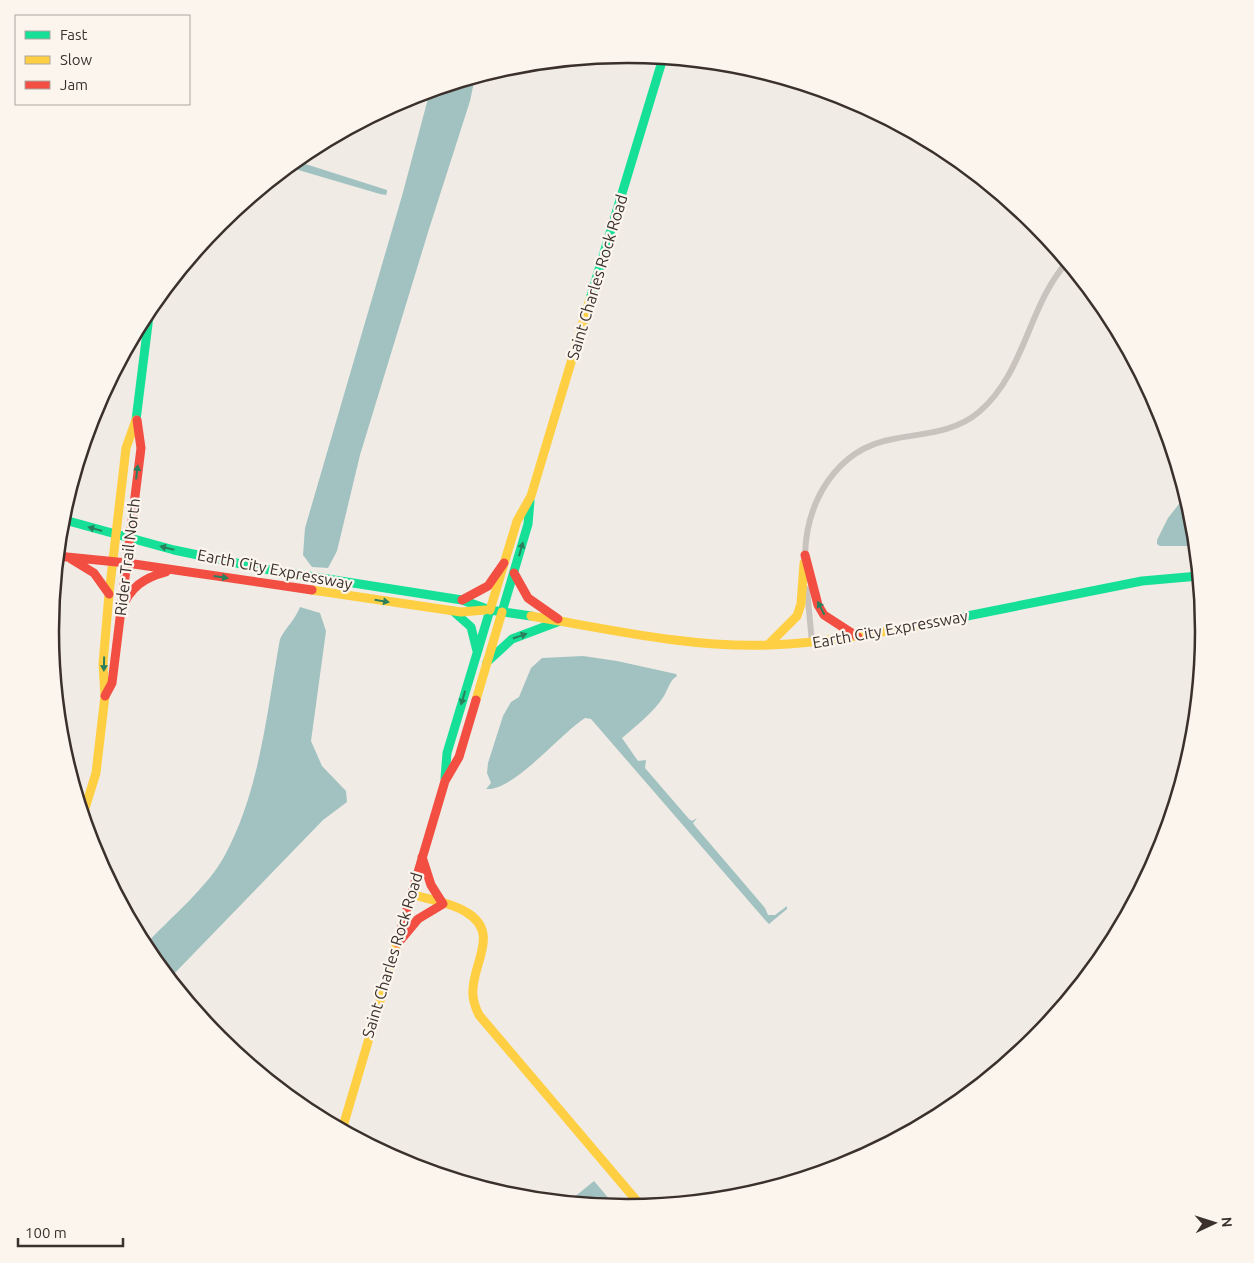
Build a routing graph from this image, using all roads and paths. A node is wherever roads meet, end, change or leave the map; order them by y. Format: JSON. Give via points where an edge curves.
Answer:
{"nodes":[{"id":1,"x":660,"y":64,"type":"edge"},
{"id":2,"x":1063,"y":268,"type":"edge"},
{"id":3,"x":148,"y":327,"type":"edge"},
{"id":4,"x":137,"y":417,"type":"junction"},
{"id":5,"x":530,"y":496,"type":"junction"},
{"id":6,"x":70,"y":522,"type":"edge"},
{"id":7,"x":116,"y":535,"type":"junction"},
{"id":8,"x":130,"y":538,"type":"junction"},
{"id":9,"x":805,"y":555,"type":"junction"},
{"id":10,"x":64,"y":556,"type":"edge"},
{"id":11,"x":64,"y":557,"type":"edge"},
{"id":12,"x":113,"y":561,"type":"junction"},
{"id":13,"x":127,"y":563,"type":"junction"},
{"id":14,"x":504,"y":563,"type":"junction"},
{"id":15,"x":173,"y":570,"type":"junction"},
{"id":16,"x":514,"y":573,"type":"junction"},
{"id":17,"x":1192,"y":577,"type":"edge"},
{"id":18,"x":109,"y":594,"type":"junction"},
{"id":19,"x":462,"y":600,"type":"junction"},
{"id":20,"x":121,"y":609,"type":"junction"},
{"id":21,"x":490,"y":610,"type":"junction"},
{"id":22,"x":453,"y":611,"type":"junction"},
{"id":23,"x":502,"y":612,"type":"junction"},
{"id":24,"x":560,"y":621,"type":"junction"},
{"id":25,"x":858,"y":637,"type":"junction"},
{"id":26,"x":812,"y":643,"type":"junction"},
{"id":27,"x":768,"y":645,"type":"junction"},
{"id":28,"x":477,"y":651,"type":"junction"},
{"id":29,"x":488,"y":662,"type":"junction"},
{"id":30,"x":105,"y":696,"type":"junction"},
{"id":31,"x":445,"y":781,"type":"junction"},
{"id":32,"x":86,"y":805,"type":"edge"},
{"id":33,"x":422,"y":856,"type":"junction"},
{"id":34,"x":410,"y":894,"type":"junction"},
{"id":35,"x":443,"y":904,"type":"junction"},
{"id":36,"x":394,"y":948,"type":"junction"},
{"id":37,"x":344,"y":1124,"type":"edge"},
{"id":38,"x":636,"y":1200,"type":"edge"}],
"edges":[{"from":1,"to":5,"type":"main road","name":"Saint Charles Rock Road"},
{"from":2,"to":9,"type":"street","via":[[1005,384],[992,400],[957,425],[935,433],[878,443],[846,462],[831,476],[813,506],[808,520]]},
{"from":3,"to":4,"type":"main road","name":"Rider Trail North"},
{"from":4,"to":7,"type":"main road","name":"Rider Trail North","via":[[126,448]]},
{"from":8,"to":4,"type":"main road","name":"Rider Trail North","one_way":true,"via":[[140,448]]},
{"from":5,"to":14,"type":"main road","name":"Saint Charles Rock Road","via":[[517,520]]},
{"from":16,"to":5,"type":"main road","name":"Saint Charles Rock Road","one_way":true,"via":[[528,524]]},
{"from":7,"to":6,"type":"main road","name":"Earth City Expressway","one_way":true},
{"from":7,"to":8,"type":"main road","name":"Earth City Expressway"},
{"from":7,"to":12,"type":"main road","name":"Rider Trail North"},
{"from":8,"to":13,"type":"main road","name":"Rider Trail North"},
{"from":19,"to":8,"type":"main road","name":"Earth City Expressway","one_way":true,"via":[[270,570]]},
{"from":25,"to":9,"type":"main road","one_way":true,"via":[[824,615],[818,605]]},
{"from":9,"to":26,"type":"street"},
{"from":9,"to":27,"type":"main road","via":[[797,616]]},
{"from":10,"to":12,"type":"main road","name":"Earth City Expressway"},
{"from":11,"to":18,"type":"main road","via":[[94,571]]},
{"from":12,"to":13,"type":"main road","name":"Earth City Expressway"},
{"from":12,"to":18,"type":"main road","name":"Rider Trail North"},
{"from":13,"to":15,"type":"main road","name":"Earth City Expressway"},
{"from":13,"to":20,"type":"main road","name":"Rider Trail North"},
{"from":14,"to":19,"type":"main road","via":[[488,586]]},
{"from":14,"to":21,"type":"main road","name":"Saint Charles Rock Road"},
{"from":15,"to":20,"type":"main road","via":[[132,587]]},
{"from":15,"to":22,"type":"main road","name":"Earth City Expressway","one_way":true},
{"from":16,"to":23,"type":"main road","name":"Saint Charles Rock Road"},
{"from":16,"to":24,"type":"main road","via":[[528,598]]},
{"from":17,"to":25,"type":"main road","name":"Earth City Expressway","via":[[1142,581]]},
{"from":18,"to":30,"type":"main road","name":"Rider Trail North","one_way":true,"via":[[103,664]]},
{"from":19,"to":21,"type":"main road","name":"Earth City Expressway"},
{"from":20,"to":30,"type":"main road","name":"Rider Trail North","via":[[112,683]]},
{"from":21,"to":22,"type":"main road","name":"Earth City Expressway"},
{"from":21,"to":23,"type":"main road","name":"Earth City Expressway"},
{"from":21,"to":28,"type":"main road","name":"Saint Charles Rock Road"},
{"from":22,"to":28,"type":"main road","via":[[471,627]]},
{"from":23,"to":24,"type":"main road","name":"Earth City Expressway"},
{"from":23,"to":29,"type":"main road","name":"Saint Charles Rock Road"},
{"from":24,"to":27,"type":"main road","name":"Earth City Expressway","via":[[679,639]]},
{"from":29,"to":24,"type":"main road","one_way":true,"via":[[512,639]]},
{"from":25,"to":26,"type":"main road","name":"Earth City Expressway"},
{"from":26,"to":27,"type":"main road","name":"Earth City Expressway"},
{"from":28,"to":31,"type":"main road","name":"Saint Charles Rock Road","one_way":true,"via":[[447,754]]},
{"from":29,"to":31,"type":"main road","name":"Saint Charles Rock Road","via":[[459,757]]},
{"from":30,"to":32,"type":"main road","name":"Rider Trail North","via":[[96,772]]},
{"from":31,"to":33,"type":"main road","name":"Saint Charles Rock Road"},
{"from":33,"to":34,"type":"main road","name":"Saint Charles Rock Road"},
{"from":33,"to":35,"type":"main road","via":[[431,885]]},
{"from":34,"to":35,"type":"main road"},
{"from":34,"to":36,"type":"main road","name":"Saint Charles Rock Road"},
{"from":35,"to":36,"type":"main road","via":[[418,919]]},
{"from":35,"to":38,"type":"main road","via":[[473,916],[484,936],[473,986],[479,1015]]},
{"from":36,"to":37,"type":"main road","name":"Saint Charles Rock Road"}]}
